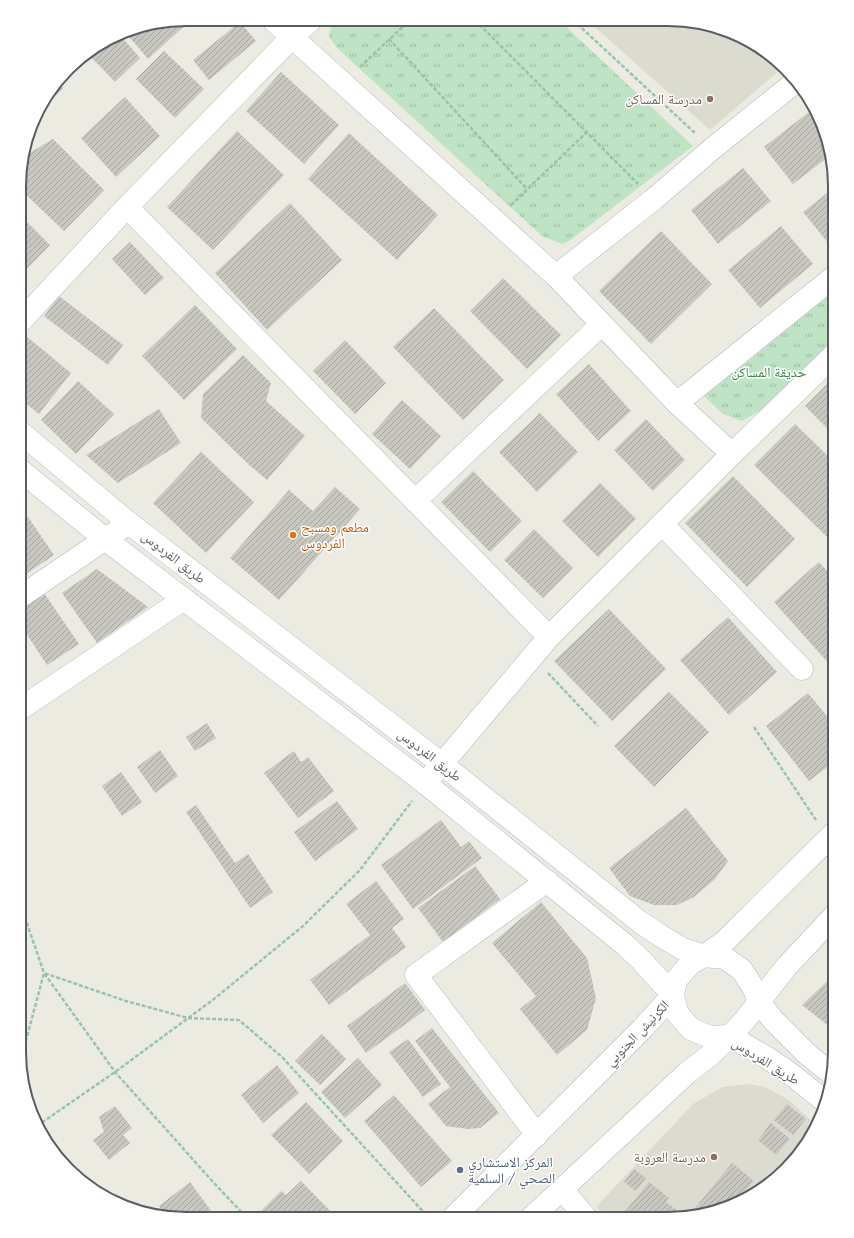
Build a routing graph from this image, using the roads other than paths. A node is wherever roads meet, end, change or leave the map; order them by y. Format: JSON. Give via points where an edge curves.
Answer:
{"nodes":[{"id":1,"x":280,"y":26,"type":"edge"},
{"id":2,"x":304,"y":26,"type":"edge"},
{"id":3,"x":292,"y":37,"type":"junction"},
{"id":4,"x":792,"y":85,"type":"edge"},
{"id":5,"x":127,"y":207,"type":"junction"},
{"id":6,"x":556,"y":276,"type":"junction"},
{"id":7,"x":828,"y":282,"type":"edge"},
{"id":8,"x":26,"y":316,"type":"edge"},
{"id":9,"x":602,"y":324,"type":"junction"},
{"id":10,"x":828,"y":361,"type":"edge"},
{"id":11,"x":677,"y":403,"type":"junction"},
{"id":12,"x":26,"y":437,"type":"edge"},
{"id":13,"x":732,"y":454,"type":"junction"},
{"id":14,"x":26,"y":475,"type":"edge"},
{"id":15,"x":415,"y":501,"type":"junction"},
{"id":16,"x":129,"y":523,"type":"junction"},
{"id":17,"x":662,"y":524,"type":"junction"},
{"id":18,"x":106,"y":539,"type":"junction"},
{"id":19,"x":26,"y":593,"type":"edge"},
{"id":20,"x":184,"y":599,"type":"junction"},
{"id":21,"x":549,"y":637,"type":"junction"},
{"id":22,"x":802,"y":669,"type":"dead end"},
{"id":23,"x":26,"y":705,"type":"edge"},
{"id":24,"x":442,"y":764,"type":"junction"},
{"id":25,"x":425,"y":783,"type":"junction"},
{"id":26,"x":828,"y":839,"type":"edge"},
{"id":27,"x":547,"y":881,"type":"junction"},
{"id":28,"x":828,"y":922,"type":"edge"},
{"id":29,"x":704,"y":956,"type":"junction"},
{"id":30,"x":673,"y":995,"type":"junction"},
{"id":31,"x":759,"y":1002,"type":"junction"},
{"id":32,"x":730,"y":1036,"type":"junction"},
{"id":33,"x":827,"y":1070,"type":"edge"},
{"id":34,"x":821,"y":1098,"type":"edge"},
{"id":35,"x":537,"y":1135,"type":"junction"},
{"id":36,"x":562,"y":1189,"type":"junction"},
{"id":37,"x":459,"y":1212,"type":"edge"},
{"id":38,"x":537,"y":1212,"type":"edge"},
{"id":39,"x":581,"y":1212,"type":"edge"}],
"edges":[{"from":1,"to":3,"type":"street"},
{"from":2,"to":3,"type":"street"},
{"from":3,"to":5,"type":"street"},
{"from":3,"to":6,"type":"street"},
{"from":4,"to":6,"type":"street"},
{"from":5,"to":8,"type":"street"},
{"from":5,"to":15,"type":"street"},
{"from":6,"to":9,"type":"street"},
{"from":7,"to":11,"type":"street"},
{"from":9,"to":11,"type":"street"},
{"from":9,"to":15,"type":"street"},
{"from":10,"to":13,"type":"street"},
{"from":11,"to":13,"type":"street"},
{"from":12,"to":16,"type":"street","name":"طريق الفردوس"},
{"from":13,"to":17,"type":"street"},
{"from":14,"to":18,"type":"street","name":"طريق الفردوس"},
{"from":15,"to":21,"type":"street"},
{"from":16,"to":18,"type":"street"},
{"from":16,"to":24,"type":"street","name":"طريق الفردوس"},
{"from":17,"to":21,"type":"street"},
{"from":17,"to":22,"type":"street"},
{"from":18,"to":19,"type":"street"},
{"from":18,"to":20,"type":"street","name":"طريق الفردوس"},
{"from":20,"to":23,"type":"street"},
{"from":20,"to":25,"type":"street","name":"طريق الفردوس"},
{"from":21,"to":24,"type":"street"},
{"from":24,"to":25,"type":"street"},
{"from":24,"to":29,"type":"street","name":"طريق الفردوس","via":[[640,922],[683,949]]},
{"from":25,"to":27,"type":"street","name":"طريق الفردوس"},
{"from":26,"to":29,"type":"street","name":"الكرنيش الجنوبي","via":[[741,926]]},
{"from":27,"to":30,"type":"street","name":"طريق الفردوس","via":[[624,944]]},
{"from":27,"to":35,"type":"street","via":[[416,975]]},
{"from":28,"to":31,"type":"street","via":[[786,967]]},
{"from":29,"to":30,"type":"street","name":"الكرنيش الجنوبي","via":[[691,963],[676,980]]},
{"from":29,"to":31,"type":"street","name":"طريق الفردوس","via":[[725,958],[742,970]]},
{"from":30,"to":32,"type":"street","name":"طريق الفردوس","via":[[678,1013],[691,1029],[710,1036]]},
{"from":30,"to":35,"type":"street","name":"الكرنيش الجنوبي"},
{"from":31,"to":32,"type":"street"},
{"from":31,"to":33,"type":"street","name":"طريق الفردوس","via":[[790,1038]]},
{"from":32,"to":34,"type":"street","name":"طريق الفردوس","via":[[792,1075]]},
{"from":32,"to":36,"type":"street"},
{"from":35,"to":37,"type":"street","name":"الكرنيش الجنوبي"},
{"from":36,"to":38,"type":"street"},
{"from":36,"to":39,"type":"street"}]}
